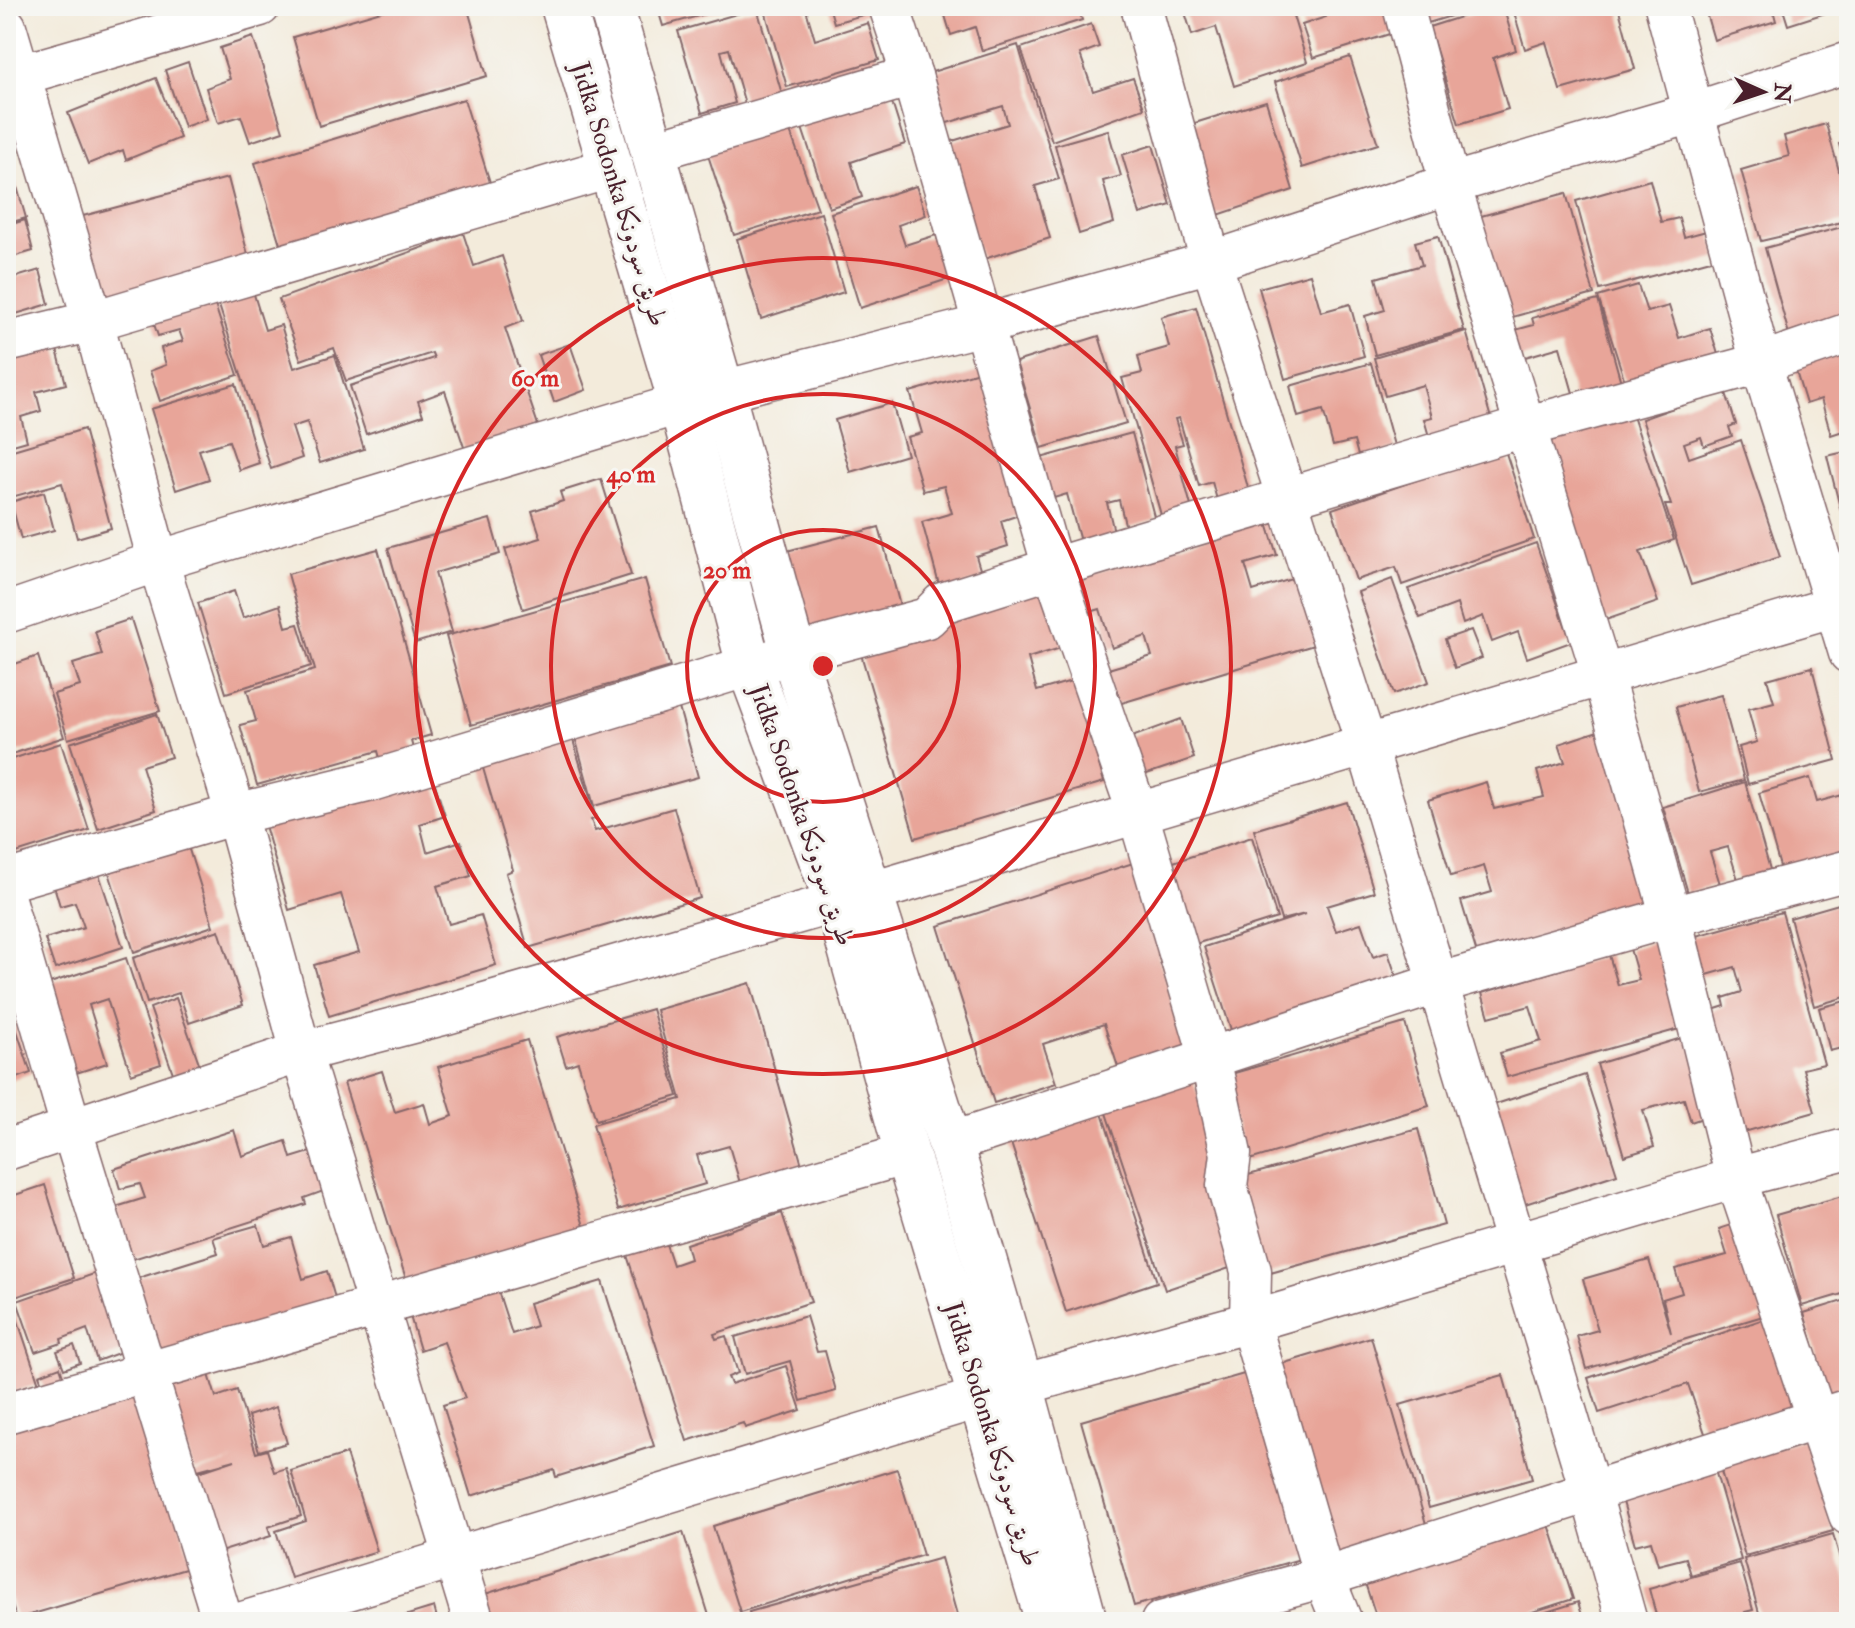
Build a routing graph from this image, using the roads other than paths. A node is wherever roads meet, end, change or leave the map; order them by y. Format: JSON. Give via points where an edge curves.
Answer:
{"nodes":[{"id":1,"x":260,"y":6,"type":"edge"},
{"id":2,"x":563,"y":6,"type":"edge"},
{"id":3,"x":611,"y":6,"type":"edge"},
{"id":4,"x":889,"y":6,"type":"edge"},
{"id":5,"x":1141,"y":6,"type":"edge"},
{"id":6,"x":1403,"y":6,"type":"edge"},
{"id":7,"x":1665,"y":6,"type":"edge"},
{"id":8,"x":6,"y":27,"type":"edge"},
{"id":9,"x":1849,"y":62,"type":"edge"},
{"id":10,"x":13,"y":76,"type":"edge"},
{"id":11,"x":912,"y":76,"type":"junction"},
{"id":12,"x":1692,"y":113,"type":"junction"},
{"id":13,"x":654,"y":151,"type":"junction"},
{"id":14,"x":613,"y":167,"type":"junction"},
{"id":15,"x":1450,"y":184,"type":"junction"},
{"id":16,"x":1211,"y":262,"type":"junction"},
{"id":17,"x":93,"y":321,"type":"junction"},
{"id":18,"x":983,"y":325,"type":"junction"},
{"id":19,"x":1849,"y":333,"type":"edge"},
{"id":20,"x":6,"y":342,"type":"edge"},
{"id":21,"x":1761,"y":363,"type":"junction"},
{"id":22,"x":701,"y":397,"type":"junction"},
{"id":23,"x":1524,"y":427,"type":"junction"},
{"id":24,"x":1288,"y":498,"type":"junction"},
{"id":25,"x":158,"y":561,"type":"junction"},
{"id":26,"x":1053,"y":568,"type":"junction"},
{"id":27,"x":1842,"y":604,"type":"edge"},
{"id":28,"x":6,"y":613,"type":"edge"},
{"id":29,"x":1849,"y":653,"type":"edge"},
{"id":30,"x":794,"y":656,"type":"junction"},
{"id":31,"x":749,"y":666,"type":"junction"},
{"id":32,"x":1603,"y":677,"type":"junction"},
{"id":33,"x":1367,"y":747,"type":"junction"},
{"id":34,"x":236,"y":814,"type":"junction"},
{"id":35,"x":1138,"y":814,"type":"junction"},
{"id":36,"x":1849,"y":870,"type":"edge"},
{"id":37,"x":6,"y":881,"type":"edge"},
{"id":38,"x":854,"y":897,"type":"junction"},
{"id":39,"x":6,"y":903,"type":"edge"},
{"id":40,"x":1671,"y":917,"type":"junction"},
{"id":41,"x":1439,"y":983,"type":"junction"},
{"id":42,"x":301,"y":1052,"type":"junction"},
{"id":43,"x":1210,"y":1058,"type":"junction"},
{"id":44,"x":72,"y":1130,"type":"junction"},
{"id":45,"x":950,"y":1143,"type":"junction"},
{"id":46,"x":1849,"y":1148,"type":"edge"},
{"id":47,"x":6,"y":1150,"type":"edge"},
{"id":48,"x":907,"y":1154,"type":"junction"},
{"id":49,"x":1736,"y":1178,"type":"junction"},
{"id":50,"x":1515,"y":1245,"type":"junction"},
{"id":51,"x":381,"y":1307,"type":"junction"},
{"id":52,"x":1250,"y":1322,"type":"junction"},
{"id":53,"x":146,"y":1371,"type":"junction"},
{"id":54,"x":1002,"y":1391,"type":"junction"},
{"id":55,"x":6,"y":1413,"type":"edge"},
{"id":56,"x":1834,"y":1414,"type":"edge"},
{"id":57,"x":1590,"y":1490,"type":"junction"},
{"id":58,"x":1849,"y":1515,"type":"edge"},
{"id":59,"x":454,"y":1559,"type":"junction"},
{"id":60,"x":1324,"y":1577,"type":"junction"},
{"id":61,"x":223,"y":1622,"type":"edge"},
{"id":62,"x":243,"y":1622,"type":"edge"},
{"id":63,"x":474,"y":1622,"type":"edge"},
{"id":64,"x":1048,"y":1622,"type":"edge"},
{"id":65,"x":1085,"y":1622,"type":"edge"},
{"id":66,"x":1161,"y":1622,"type":"edge"},
{"id":67,"x":1342,"y":1622,"type":"edge"},
{"id":68,"x":1627,"y":1622,"type":"edge"}],
"edges":[{"from":1,"to":10,"type":"street"},
{"from":2,"to":14,"type":"main road","name":"Jidka Sodonka طريق سودونكا"},
{"from":3,"to":13,"type":"main road","name":"Jidka Sodonka طريق سودونكا"},
{"from":4,"to":11,"type":"street"},
{"from":5,"to":16,"type":"street"},
{"from":6,"to":15,"type":"street"},
{"from":7,"to":12,"type":"street"},
{"from":8,"to":10,"type":"street"},
{"from":9,"to":12,"type":"street"},
{"from":10,"to":17,"type":"street"},
{"from":11,"to":13,"type":"street"},
{"from":11,"to":18,"type":"street"},
{"from":12,"to":15,"type":"street"},
{"from":12,"to":21,"type":"street"},
{"from":13,"to":22,"type":"main road","name":"Jidka Sodonka طريق سودونكا"},
{"from":14,"to":17,"type":"street"},
{"from":14,"to":22,"type":"main road","name":"Jidka Sodonka طريق سودونكا"},
{"from":15,"to":16,"type":"street"},
{"from":15,"to":23,"type":"street"},
{"from":16,"to":18,"type":"street"},
{"from":16,"to":24,"type":"street"},
{"from":17,"to":20,"type":"street"},
{"from":17,"to":25,"type":"street"},
{"from":18,"to":22,"type":"street"},
{"from":18,"to":26,"type":"street"},
{"from":19,"to":21,"type":"street"},
{"from":21,"to":23,"type":"street"},
{"from":21,"to":27,"type":"street"},
{"from":22,"to":25,"type":"street"},
{"from":22,"to":30,"type":"main road","name":"Jidka Sodonka طريق سودونكا"},
{"from":22,"to":31,"type":"main road","name":"Jidka Sodonka طريق سودونكا"},
{"from":23,"to":24,"type":"street"},
{"from":23,"to":32,"type":"street"},
{"from":24,"to":26,"type":"street"},
{"from":24,"to":33,"type":"street"},
{"from":25,"to":28,"type":"street"},
{"from":25,"to":34,"type":"street"},
{"from":26,"to":30,"type":"street","via":[[942,603],[927,618]]},
{"from":26,"to":35,"type":"street"},
{"from":27,"to":29,"type":"street"},
{"from":27,"to":32,"type":"street"},
{"from":30,"to":31,"type":"street"},
{"from":30,"to":38,"type":"main road","name":"Jidka Sodonka طريق سودونكا"},
{"from":31,"to":34,"type":"street","via":[[371,781]]},
{"from":31,"to":38,"type":"main road","name":"Jidka Sodonka طريق سودونكا"},
{"from":32,"to":33,"type":"street"},
{"from":32,"to":40,"type":"street"},
{"from":33,"to":35,"type":"street"},
{"from":33,"to":41,"type":"street"},
{"from":34,"to":37,"type":"street"},
{"from":34,"to":42,"type":"street"},
{"from":35,"to":38,"type":"street"},
{"from":35,"to":43,"type":"street"},
{"from":36,"to":40,"type":"street"},
{"from":38,"to":42,"type":"street"},
{"from":38,"to":45,"type":"main road","name":"Jidka Sodonka طريق سودونكا"},
{"from":38,"to":48,"type":"main road","name":"Jidka Sodonka طريق سودونكا"},
{"from":39,"to":44,"type":"street"},
{"from":40,"to":41,"type":"street"},
{"from":40,"to":49,"type":"street"},
{"from":41,"to":43,"type":"street"},
{"from":41,"to":50,"type":"street"},
{"from":42,"to":44,"type":"street"},
{"from":42,"to":51,"type":"street"},
{"from":43,"to":45,"type":"street"},
{"from":43,"to":52,"type":"street","via":[[1231,1154],[1227,1186],[1251,1271]]},
{"from":44,"to":47,"type":"street"},
{"from":44,"to":53,"type":"street"},
{"from":45,"to":54,"type":"main road","name":"Jidka Sodonka طريق سودونكا"},
{"from":46,"to":49,"type":"street"},
{"from":48,"to":51,"type":"street"},
{"from":48,"to":54,"type":"main road","name":"Jidka Sodonka طريق سودونكا"},
{"from":49,"to":50,"type":"street"},
{"from":49,"to":56,"type":"street"},
{"from":50,"to":52,"type":"street"},
{"from":50,"to":57,"type":"street"},
{"from":51,"to":53,"type":"street"},
{"from":51,"to":59,"type":"street"},
{"from":52,"to":54,"type":"street"},
{"from":52,"to":60,"type":"street"},
{"from":53,"to":55,"type":"street"},
{"from":53,"to":61,"type":"street"},
{"from":54,"to":59,"type":"street"},
{"from":54,"to":64,"type":"main road","name":"Jidka Sodonka طريق سودونكا"},
{"from":54,"to":65,"type":"main road","name":"Jidka Sodonka طريق سودونكا"},
{"from":56,"to":57,"type":"street"},
{"from":56,"to":58,"type":"street"},
{"from":57,"to":60,"type":"street"},
{"from":57,"to":68,"type":"street"},
{"from":59,"to":62,"type":"street"},
{"from":59,"to":63,"type":"street"},
{"from":60,"to":66,"type":"street"},
{"from":60,"to":67,"type":"street"}]}
